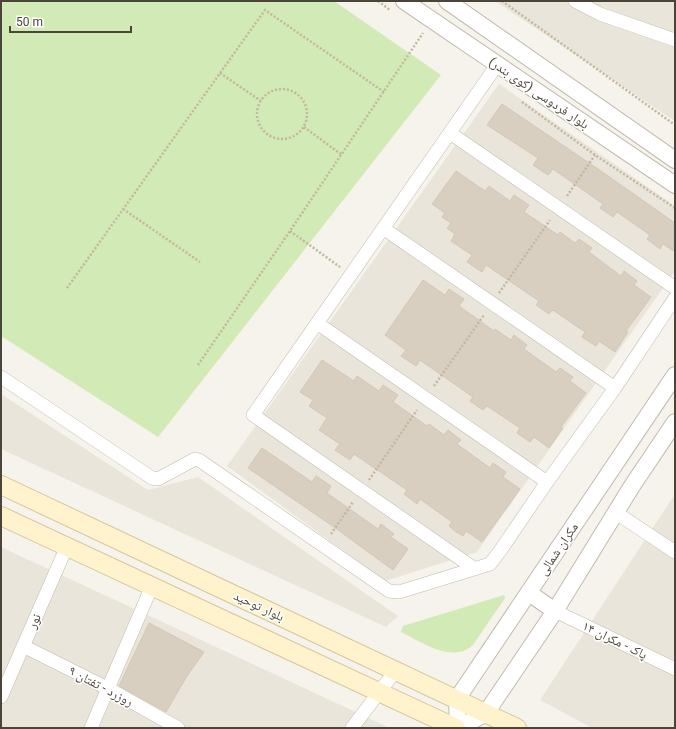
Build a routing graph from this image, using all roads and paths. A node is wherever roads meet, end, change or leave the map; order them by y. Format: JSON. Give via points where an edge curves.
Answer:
{"nodes":[{"id":1,"x":447,"y":1,"type":"edge"},
{"id":2,"x":502,"y":1,"type":"edge"},
{"id":3,"x":575,"y":1,"type":"edge"},
{"id":4,"x":406,"y":2,"type":"edge"},
{"id":5,"x":424,"y":33,"type":"dead end"},
{"id":6,"x":675,"y":40,"type":"edge"},
{"id":7,"x":497,"y":65,"type":"junction"},
{"id":8,"x":220,"y":73,"type":"junction"},
{"id":9,"x":384,"y":92,"type":"junction"},
{"id":10,"x":261,"y":101,"type":"junction"},
{"id":11,"x":675,"y":125,"type":"edge"},
{"id":12,"x":304,"y":127,"type":"junction"},
{"id":13,"x":450,"y":133,"type":"junction"},
{"id":14,"x":342,"y":154,"type":"junction"},
{"id":15,"x":595,"y":155,"type":"dead end"},
{"id":16,"x":675,"y":160,"type":"edge"},
{"id":17,"x":675,"y":185,"type":"edge"},
{"id":18,"x":558,"y":208,"type":"junction"},
{"id":19,"x":123,"y":209,"type":"junction"},
{"id":20,"x":383,"y":228,"type":"junction"},
{"id":21,"x":290,"y":231,"type":"junction"},
{"id":22,"x":200,"y":262,"type":"dead end"},
{"id":23,"x":350,"y":275,"type":"junction"},
{"id":24,"x":66,"y":288,"type":"dead end"},
{"id":25,"x":675,"y":288,"type":"edge"},
{"id":26,"x":675,"y":298,"type":"edge"},
{"id":27,"x":492,"y":303,"type":"junction"},
{"id":28,"x":317,"y":323,"type":"junction"},
{"id":29,"x":198,"y":365,"type":"dead end"},
{"id":30,"x":675,"y":375,"type":"edge"},
{"id":31,"x":1,"y":377,"type":"edge"},
{"id":32,"x":615,"y":388,"type":"junction"},
{"id":33,"x":426,"y":398,"type":"junction"},
{"id":34,"x":675,"y":422,"type":"edge"},
{"id":35,"x":547,"y":482,"type":"junction"},
{"id":36,"x":1,"y":485,"type":"edge"},
{"id":37,"x":361,"y":490,"type":"junction"},
{"id":38,"x":615,"y":512,"type":"junction"},
{"id":39,"x":1,"y":516,"type":"edge"},
{"id":40,"x":67,"y":546,"type":"junction"},
{"id":41,"x":323,"y":546,"type":"junction"},
{"id":42,"x":675,"y":552,"type":"edge"},
{"id":43,"x":475,"y":569,"type":"junction"},
{"id":44,"x":152,"y":586,"type":"junction"},
{"id":45,"x":529,"y":593,"type":"junction"},
{"id":46,"x":555,"y":611,"type":"junction"},
{"id":47,"x":23,"y":646,"type":"junction"},
{"id":48,"x":675,"y":669,"type":"edge"},
{"id":49,"x":396,"y":670,"type":"junction"},
{"id":50,"x":108,"y":689,"type":"junction"},
{"id":51,"x":380,"y":692,"type":"junction"},
{"id":52,"x":1,"y":697,"type":"edge"},
{"id":53,"x":457,"y":699,"type":"junction"},
{"id":54,"x":486,"y":713,"type":"junction"},
{"id":55,"x":91,"y":728,"type":"edge"},
{"id":56,"x":178,"y":728,"type":"edge"},
{"id":57,"x":352,"y":728,"type":"edge"},
{"id":58,"x":458,"y":728,"type":"edge"},
{"id":59,"x":517,"y":728,"type":"edge"}],
"edges":[{"from":1,"to":16,"type":"street","name":"بلوار فردوسی (کوی بندر)"},
{"from":2,"to":11,"type":"path"},
{"from":3,"to":6,"type":"street","via":[[600,14]]},
{"from":4,"to":7,"type":"street","name":"بلوار فردوسی (کوی بندر)"},
{"from":5,"to":9,"type":"path"},
{"from":7,"to":13,"type":"street"},
{"from":7,"to":17,"type":"street","name":"بلوار فردوسی (کوی بندر)"},
{"from":8,"to":9,"type":"path","via":[[265,10]]},
{"from":8,"to":10,"type":"path"},
{"from":8,"to":19,"type":"path"},
{"from":9,"to":14,"type":"path"},
{"from":10,"to":12,"type":"path","via":[[266,95],[280,89],[295,93],[305,104],[307,112]]},
{"from":10,"to":12,"type":"path","via":[[258,108],[259,124],[270,135],[277,138],[292,137]]},
{"from":12,"to":14,"type":"path"},
{"from":13,"to":18,"type":"street"},
{"from":13,"to":20,"type":"street"},
{"from":14,"to":21,"type":"path"},
{"from":15,"to":18,"type":"path"},
{"from":18,"to":25,"type":"street"},
{"from":18,"to":27,"type":"path"},
{"from":19,"to":22,"type":"path"},
{"from":19,"to":24,"type":"path"},
{"from":20,"to":23,"type":"street"},
{"from":20,"to":27,"type":"street"},
{"from":21,"to":23,"type":"path"},
{"from":21,"to":29,"type":"path"},
{"from":23,"to":28,"type":"street"},
{"from":26,"to":32,"type":"street"},
{"from":27,"to":32,"type":"street"},
{"from":27,"to":33,"type":"path"},
{"from":28,"to":33,"type":"street"},
{"from":28,"to":37,"type":"street","via":[[253,415]]},
{"from":30,"to":45,"type":"street","name":"مکران شمالی"},
{"from":31,"to":41,"type":"street","via":[[152,478],[158,479],[194,459],[199,460]]},
{"from":32,"to":35,"type":"street"},
{"from":33,"to":35,"type":"street"},
{"from":33,"to":37,"type":"path"},
{"from":34,"to":38,"type":"street"},
{"from":35,"to":43,"type":"street","via":[[490,564]]},
{"from":36,"to":49,"type":"main road","name":"بلوار توحید"},
{"from":37,"to":41,"type":"path"},
{"from":37,"to":43,"type":"street"},
{"from":38,"to":42,"type":"street"},
{"from":38,"to":46,"type":"street"},
{"from":39,"to":40,"type":"main road","name":"بلوار توحید"},
{"from":40,"to":44,"type":"main road","name":"بلوار توحید"},
{"from":40,"to":47,"type":"street","name":"نور"},
{"from":41,"to":43,"type":"street","via":[[394,593]]},
{"from":44,"to":50,"type":"street"},
{"from":44,"to":51,"type":"main road","name":"بلوار توحید"},
{"from":45,"to":46,"type":"street"},
{"from":45,"to":53,"type":"street","name":"مکران شمالی"},
{"from":46,"to":48,"type":"street","name":"پاک - مکران ۱۴"},
{"from":46,"to":54,"type":"street"},
{"from":47,"to":50,"type":"street","name":"روزرد - تفتان ۹"},
{"from":47,"to":52,"type":"street","name":"نور"},
{"from":49,"to":51,"type":"street"},
{"from":49,"to":53,"type":"main road","name":"بلوار توحید"},
{"from":50,"to":55,"type":"street"},
{"from":50,"to":56,"type":"street","name":"روزرد - تفتان ۹"},
{"from":51,"to":57,"type":"street"},
{"from":51,"to":58,"type":"main road","name":"بلوار توحید"},
{"from":53,"to":54,"type":"main road","name":"بلوار توحید"},
{"from":53,"to":58,"type":"street"},
{"from":54,"to":58,"type":"street"},
{"from":54,"to":59,"type":"main road","name":"بلوار توحید"}]}
